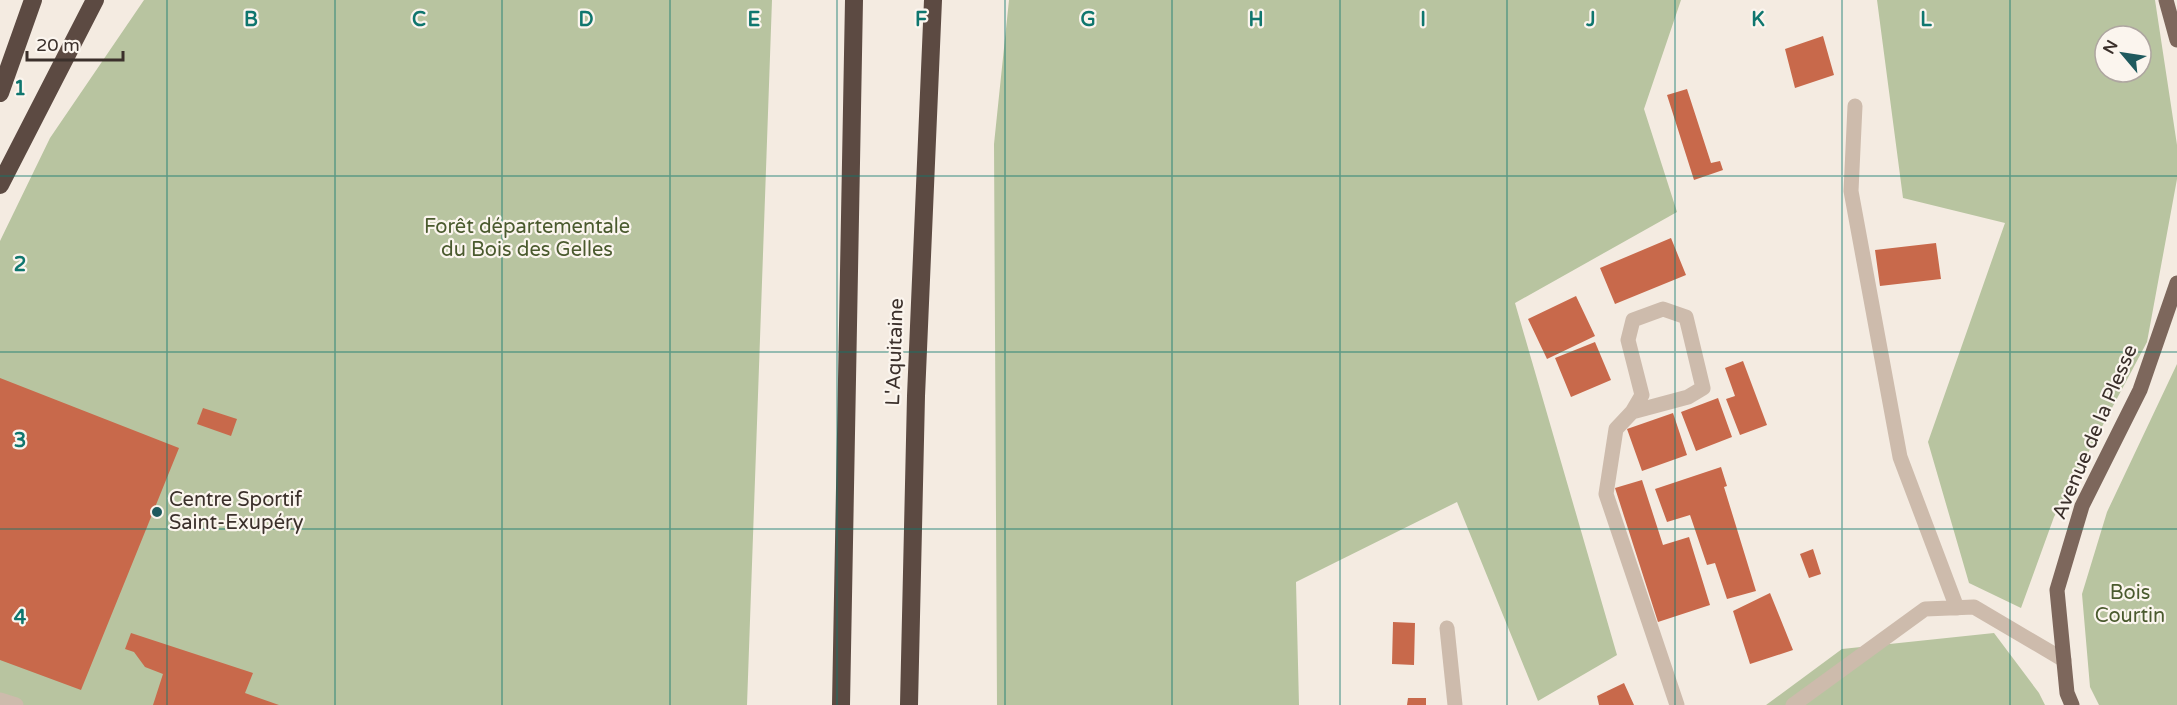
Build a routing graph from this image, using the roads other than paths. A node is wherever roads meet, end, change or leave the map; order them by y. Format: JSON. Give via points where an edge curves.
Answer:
{"nodes":[{"id":1,"x":33,"y":0,"type":"edge"},
{"id":2,"x":95,"y":0,"type":"edge"},
{"id":3,"x":854,"y":0,"type":"edge"},
{"id":4,"x":933,"y":0,"type":"edge"},
{"id":5,"x":2166,"y":0,"type":"edge"},
{"id":6,"x":2177,"y":40,"type":"edge"},
{"id":7,"x":0,"y":93,"type":"edge"},
{"id":8,"x":1855,"y":106,"type":"dead end"},
{"id":9,"x":0,"y":185,"type":"edge"},
{"id":10,"x":2177,"y":282,"type":"edge"},
{"id":11,"x":1632,"y":412,"type":"junction"},
{"id":12,"x":1957,"y":608,"type":"junction"},
{"id":13,"x":1447,"y":628,"type":"dead end"},
{"id":14,"x":2064,"y":660,"type":"junction"},
{"id":15,"x":0,"y":700,"type":"edge"},
{"id":16,"x":16,"y":705,"type":"edge"},
{"id":17,"x":841,"y":705,"type":"edge"},
{"id":18,"x":909,"y":705,"type":"edge"},
{"id":19,"x":1455,"y":705,"type":"edge"},
{"id":20,"x":1677,"y":705,"type":"edge"},
{"id":21,"x":1793,"y":705,"type":"edge"},
{"id":22,"x":2072,"y":705,"type":"edge"}],
"edges":[{"from":1,"to":7,"type":"highway"},
{"from":2,"to":9,"type":"highway"},
{"from":3,"to":17,"type":"highway"},
{"from":4,"to":18,"type":"highway","name":"L'Aquitaine","via":[[916,396]]},
{"from":5,"to":6,"type":"main road"},
{"from":8,"to":12,"type":"street","via":[[1851,191],[1900,457]]},
{"from":10,"to":14,"type":"main road","name":"Avenue de la Plesse","via":[[2140,390],[2082,506],[2057,590]]},
{"from":11,"to":11,"type":"street","via":[[1688,397],[1703,388],[1686,317],[1663,309],[1633,320],[1628,340],[1642,395]]},
{"from":11,"to":20,"type":"street","via":[[1616,429],[1606,494]]},
{"from":12,"to":14,"type":"street","via":[[1974,607]]},
{"from":12,"to":21,"type":"street","via":[[1925,609]]},
{"from":13,"to":19,"type":"street"},
{"from":14,"to":22,"type":"main road","name":"Avenue de la Plesse"},
{"from":15,"to":16,"type":"street"}]}
